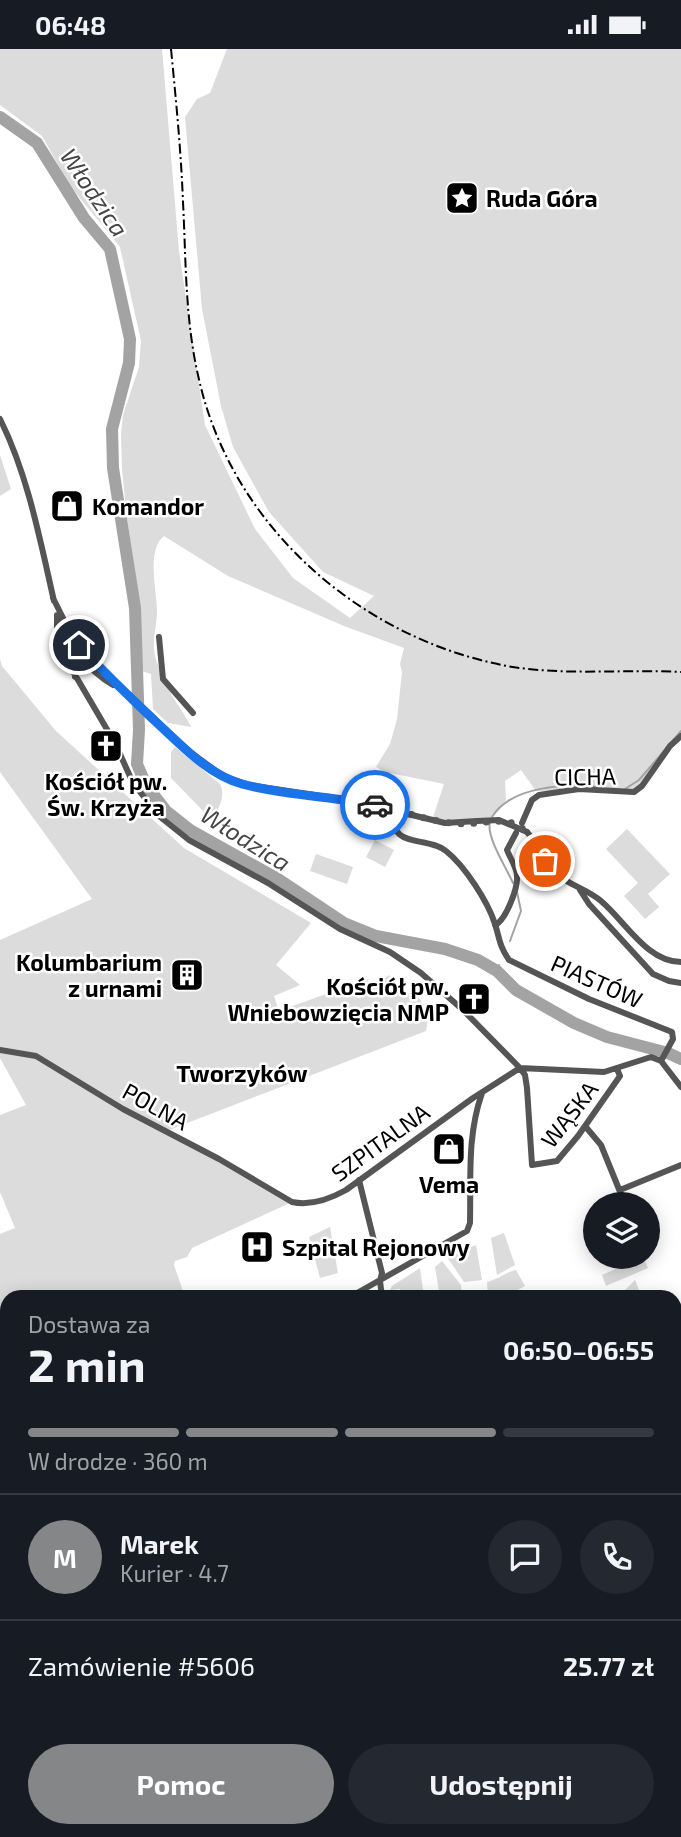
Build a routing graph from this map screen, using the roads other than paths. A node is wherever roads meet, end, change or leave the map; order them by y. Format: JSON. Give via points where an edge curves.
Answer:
{"nodes":[{"id":1,"x":0,"y":419,"type":"edge"},
{"id":2,"x":53,"y":598,"type":"junction"},
{"id":3,"x":57,"y":615,"type":"junction"},
{"id":4,"x":159,"y":637,"type":"dead end"},
{"id":5,"x":88,"y":664,"type":"junction"},
{"id":6,"x":75,"y":677,"type":"junction"},
{"id":7,"x":111,"y":680,"type":"junction"},
{"id":8,"x":123,"y":691,"type":"junction"},
{"id":9,"x":192,"y":713,"type":"dead end"},
{"id":10,"x":681,"y":736,"type":"edge"},
{"id":11,"x":396,"y":810,"type":"junction"},
{"id":12,"x":579,"y":889,"type":"junction"},
{"id":13,"x":494,"y":923,"type":"junction"},
{"id":14,"x":681,"y":963,"type":"edge"},
{"id":15,"x":681,"y":982,"type":"edge"},
{"id":16,"x":1,"y":1051,"type":"edge"},
{"id":17,"x":662,"y":1059,"type":"junction"},
{"id":18,"x":520,"y":1068,"type":"junction"},
{"id":19,"x":617,"y":1069,"type":"junction"},
{"id":20,"x":681,"y":1087,"type":"edge"},
{"id":21,"x":483,"y":1091,"type":"junction"},
{"id":22,"x":585,"y":1126,"type":"junction"},
{"id":23,"x":681,"y":1165,"type":"edge"},
{"id":24,"x":359,"y":1180,"type":"junction"},
{"id":25,"x":620,"y":1190,"type":"joint"},
{"id":26,"x":292,"y":1202,"type":"joint"},
{"id":27,"x":380,"y":1281,"type":"junction"},
{"id":28,"x":363,"y":1290,"type":"edge"},
{"id":29,"x":381,"y":1290,"type":"edge"}],
"edges":[{"from":1,"to":2,"type":"street","via":[[24,481]]},
{"from":2,"to":3,"type":"street"},
{"from":2,"to":7,"type":"street","via":[[75,639]]},
{"from":3,"to":5,"type":"street","via":[[68,641]]},
{"from":3,"to":6,"type":"street","via":[[58,642]]},
{"from":4,"to":9,"type":"street","via":[[163,679]]},
{"from":5,"to":6,"type":"street","via":[[78,668]]},
{"from":5,"to":7,"type":"street"},
{"from":5,"to":8,"type":"street"},
{"from":6,"to":18,"type":"street","via":[[116,743],[133,783],[168,823],[189,840],[421,973]]},
{"from":7,"to":8,"type":"street"},
{"from":8,"to":11,"type":"street","via":[[207,766],[240,783]]},
{"from":10,"to":13,"type":"street","name":"CICHA","via":[[634,792],[579,789],[532,800],[507,850],[518,877],[513,896],[501,922]]},
{"from":11,"to":12,"type":"street","bridge":true,"via":[[445,823],[499,820],[517,826],[536,843],[554,872]]},
{"from":11,"to":13,"type":"street","via":[[397,832],[446,851],[475,886]]},
{"from":12,"to":14,"type":"street","via":[[599,899],[660,958]]},
{"from":12,"to":15,"type":"street","via":[[653,974]]},
{"from":13,"to":17,"type":"street","name":"PIASTÓW","via":[[509,960],[672,1032]]},
{"from":16,"to":26,"type":"street","name":"POLNA","via":[[36,1056]]},
{"from":17,"to":19,"type":"street","via":[[646,1058]]},
{"from":17,"to":20,"type":"street"},
{"from":18,"to":19,"type":"street"},
{"from":18,"to":21,"type":"street","name":"SZPITALNA"},
{"from":18,"to":22,"type":"street","name":"WĄSKA","via":[[527,1088],[532,1165],[557,1161]]},
{"from":19,"to":22,"type":"street","name":"WĄSKA","via":[[620,1076]]},
{"from":21,"to":24,"type":"street","name":"SZPITALNA"},
{"from":21,"to":27,"type":"street","via":[[471,1135],[467,1231]]},
{"from":22,"to":25,"type":"street","via":[[601,1145]]},
{"from":23,"to":25,"type":"street"},
{"from":24,"to":26,"type":"street","name":"SZPITALNA","via":[[330,1198]]},
{"from":24,"to":27,"type":"street","via":[[382,1273]]},
{"from":27,"to":28,"type":"street"},
{"from":27,"to":29,"type":"street"}]}
